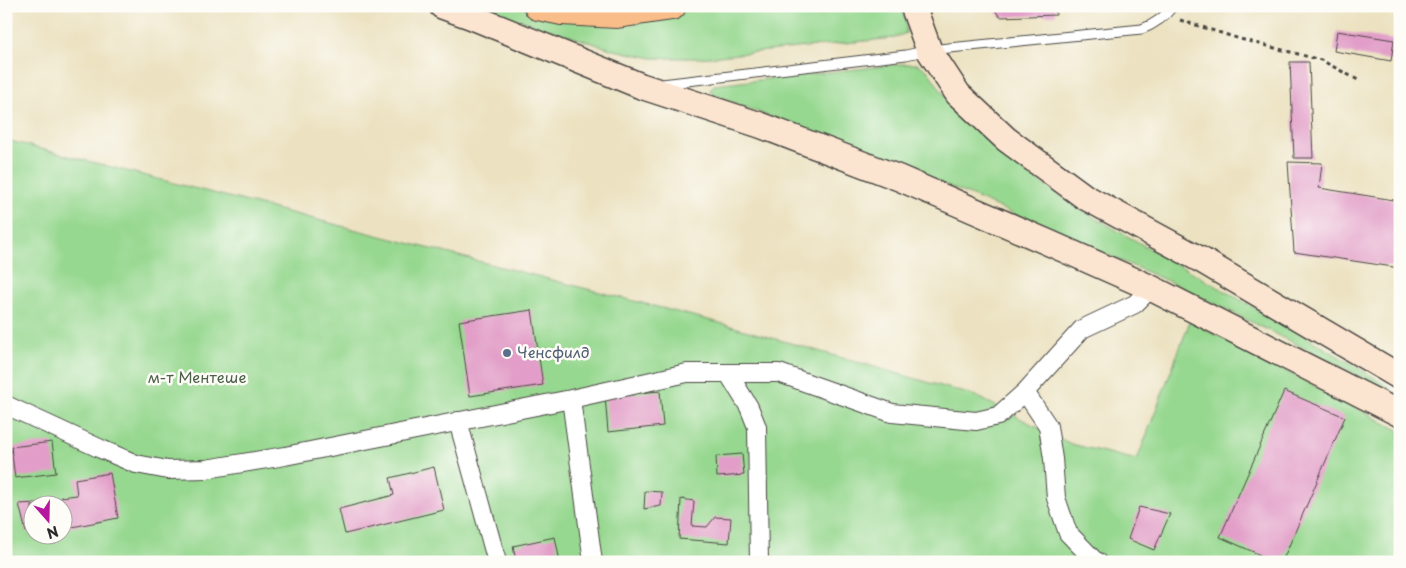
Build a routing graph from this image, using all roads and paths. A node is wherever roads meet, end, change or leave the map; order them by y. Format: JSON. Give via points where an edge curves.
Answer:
{"nodes":[{"id":1,"x":442,"y":6,"type":"edge"},
{"id":2,"x":538,"y":6,"type":"edge"},
{"id":3,"x":672,"y":6,"type":"edge"},
{"id":4,"x":913,"y":6,"type":"edge"},
{"id":5,"x":1173,"y":6,"type":"edge"},
{"id":6,"x":1165,"y":16,"type":"junction"},
{"id":7,"x":929,"y":50,"type":"junction"},
{"id":8,"x":1358,"y":80,"type":"dead end"},
{"id":9,"x":641,"y":86,"type":"junction"},
{"id":10,"x":1151,"y":288,"type":"junction"},
{"id":11,"x":728,"y":373,"type":"junction"},
{"id":12,"x":1400,"y":377,"type":"edge"},
{"id":13,"x":1025,"y":392,"type":"junction"},
{"id":14,"x":572,"y":399,"type":"junction"},
{"id":15,"x":6,"y":405,"type":"edge"},
{"id":16,"x":1400,"y":414,"type":"edge"},
{"id":17,"x":458,"y":421,"type":"junction"},
{"id":18,"x":1078,"y":554,"type":"edge"},
{"id":19,"x":496,"y":562,"type":"edge"},
{"id":20,"x":593,"y":562,"type":"edge"},
{"id":21,"x":759,"y":562,"type":"edge"},
{"id":22,"x":1098,"y":562,"type":"edge"}],
"edges":[{"from":1,"to":9,"type":"main road"},
{"from":2,"to":3,"type":"highway","via":[[562,11],[618,14]]},
{"from":4,"to":7,"type":"main road"},
{"from":5,"to":6,"type":"lane"},
{"from":6,"to":7,"type":"lane","via":[[1157,23],[1134,31]]},
{"from":6,"to":8,"type":"path","via":[[1321,60]]},
{"from":7,"to":9,"type":"lane"},
{"from":7,"to":12,"type":"main road","via":[[964,100],[1006,139],[1085,197]]},
{"from":9,"to":10,"type":"main road","via":[[899,178]]},
{"from":10,"to":13,"type":"street","via":[[1134,304],[1082,329]]},
{"from":10,"to":16,"type":"main road"},
{"from":11,"to":13,"type":"street","via":[[779,373],[892,413],[976,421],[998,416]]},
{"from":11,"to":14,"type":"street","via":[[687,373]]},
{"from":11,"to":21,"type":"street","via":[[757,427]]},
{"from":13,"to":18,"type":"street","via":[[1048,426],[1056,498]]},
{"from":14,"to":17,"type":"street"},
{"from":14,"to":20,"type":"street"},
{"from":15,"to":17,"type":"street","via":[[136,464],[168,470],[206,469],[285,456]]},
{"from":17,"to":19,"type":"street"},
{"from":18,"to":22,"type":"street"}]}
